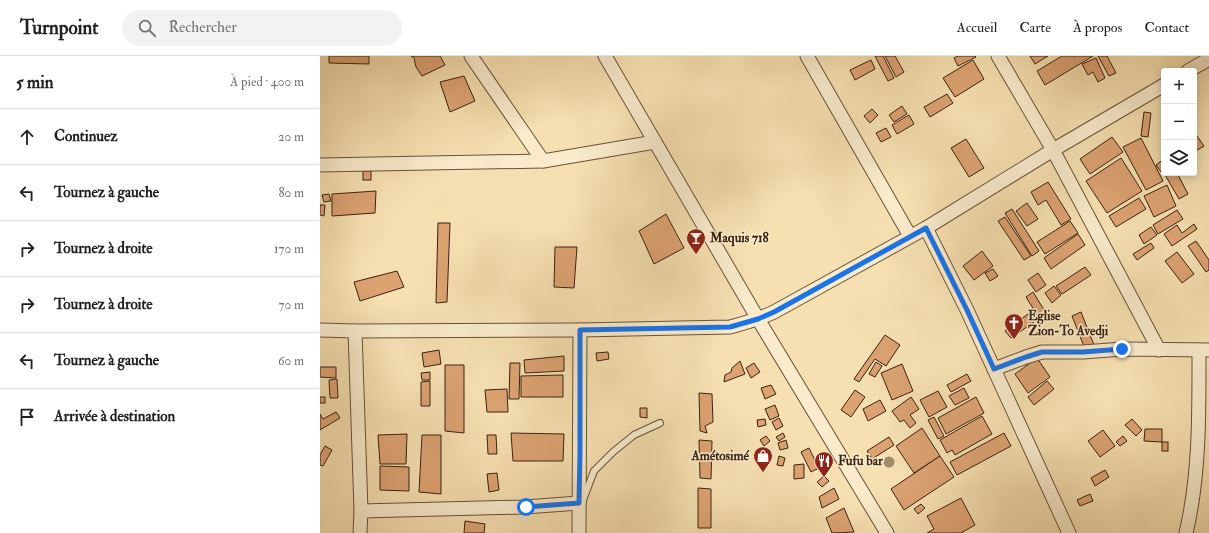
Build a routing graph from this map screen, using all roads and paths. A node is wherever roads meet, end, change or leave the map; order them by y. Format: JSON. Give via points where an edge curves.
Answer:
{"nodes":[{"id":1,"x":472,"y":56,"type":"edge"},
{"id":2,"x":605,"y":56,"type":"edge"},
{"id":3,"x":807,"y":56,"type":"edge"},
{"id":4,"x":998,"y":56,"type":"edge"},
{"id":5,"x":1209,"y":58,"type":"edge"},
{"id":6,"x":1193,"y":68,"type":"edge"},
{"id":7,"x":1161,"y":87,"type":"edge"},
{"id":8,"x":655,"y":142,"type":"junction"},
{"id":9,"x":1053,"y":150,"type":"junction"},
{"id":10,"x":543,"y":161,"type":"junction"},
{"id":11,"x":320,"y":164,"type":"edge"},
{"id":12,"x":926,"y":228,"type":"junction"},
{"id":13,"x":910,"y":236,"type":"junction"},
{"id":14,"x":758,"y":319,"type":"junction"},
{"id":15,"x":320,"y":330,"type":"edge"},
{"id":16,"x":580,"y":330,"type":"junction"},
{"id":17,"x":355,"y":331,"type":"junction"},
{"id":18,"x":1159,"y":350,"type":"junction"},
{"id":19,"x":1204,"y":350,"type":"edge"},
{"id":20,"x":994,"y":369,"type":"junction"},
{"id":21,"x":660,"y":423,"type":"dead end"},
{"id":22,"x":579,"y":506,"type":"junction"},
{"id":23,"x":361,"y":511,"type":"junction"},
{"id":24,"x":360,"y":533,"type":"edge"},
{"id":25,"x":579,"y":533,"type":"edge"},
{"id":26,"x":887,"y":533,"type":"edge"},
{"id":27,"x":1069,"y":533,"type":"edge"},
{"id":28,"x":1186,"y":533,"type":"edge"}],
"edges":[{"from":1,"to":10,"type":"street"},
{"from":2,"to":8,"type":"street"},
{"from":3,"to":13,"type":"street"},
{"from":4,"to":9,"type":"street"},
{"from":5,"to":6,"type":"street"},
{"from":7,"to":9,"type":"street"},
{"from":8,"to":10,"type":"street"},
{"from":8,"to":14,"type":"street"},
{"from":9,"to":12,"type":"street"},
{"from":9,"to":18,"type":"street"},
{"from":10,"to":11,"type":"street"},
{"from":12,"to":13,"type":"street"},
{"from":12,"to":20,"type":"street"},
{"from":13,"to":14,"type":"street"},
{"from":14,"to":16,"type":"street","via":[[730,327]]},
{"from":14,"to":26,"type":"street"},
{"from":15,"to":17,"type":"street"},
{"from":16,"to":17,"type":"street"},
{"from":16,"to":22,"type":"street"},
{"from":17,"to":23,"type":"street"},
{"from":18,"to":19,"type":"street"},
{"from":18,"to":20,"type":"street","via":[[1042,352]]},
{"from":19,"to":28,"type":"street","via":[[1193,495]]},
{"from":20,"to":27,"type":"street"},
{"from":21,"to":22,"type":"lane","via":[[634,435],[594,471]]},
{"from":22,"to":23,"type":"street"},
{"from":22,"to":25,"type":"street"},
{"from":23,"to":24,"type":"street"}]}
